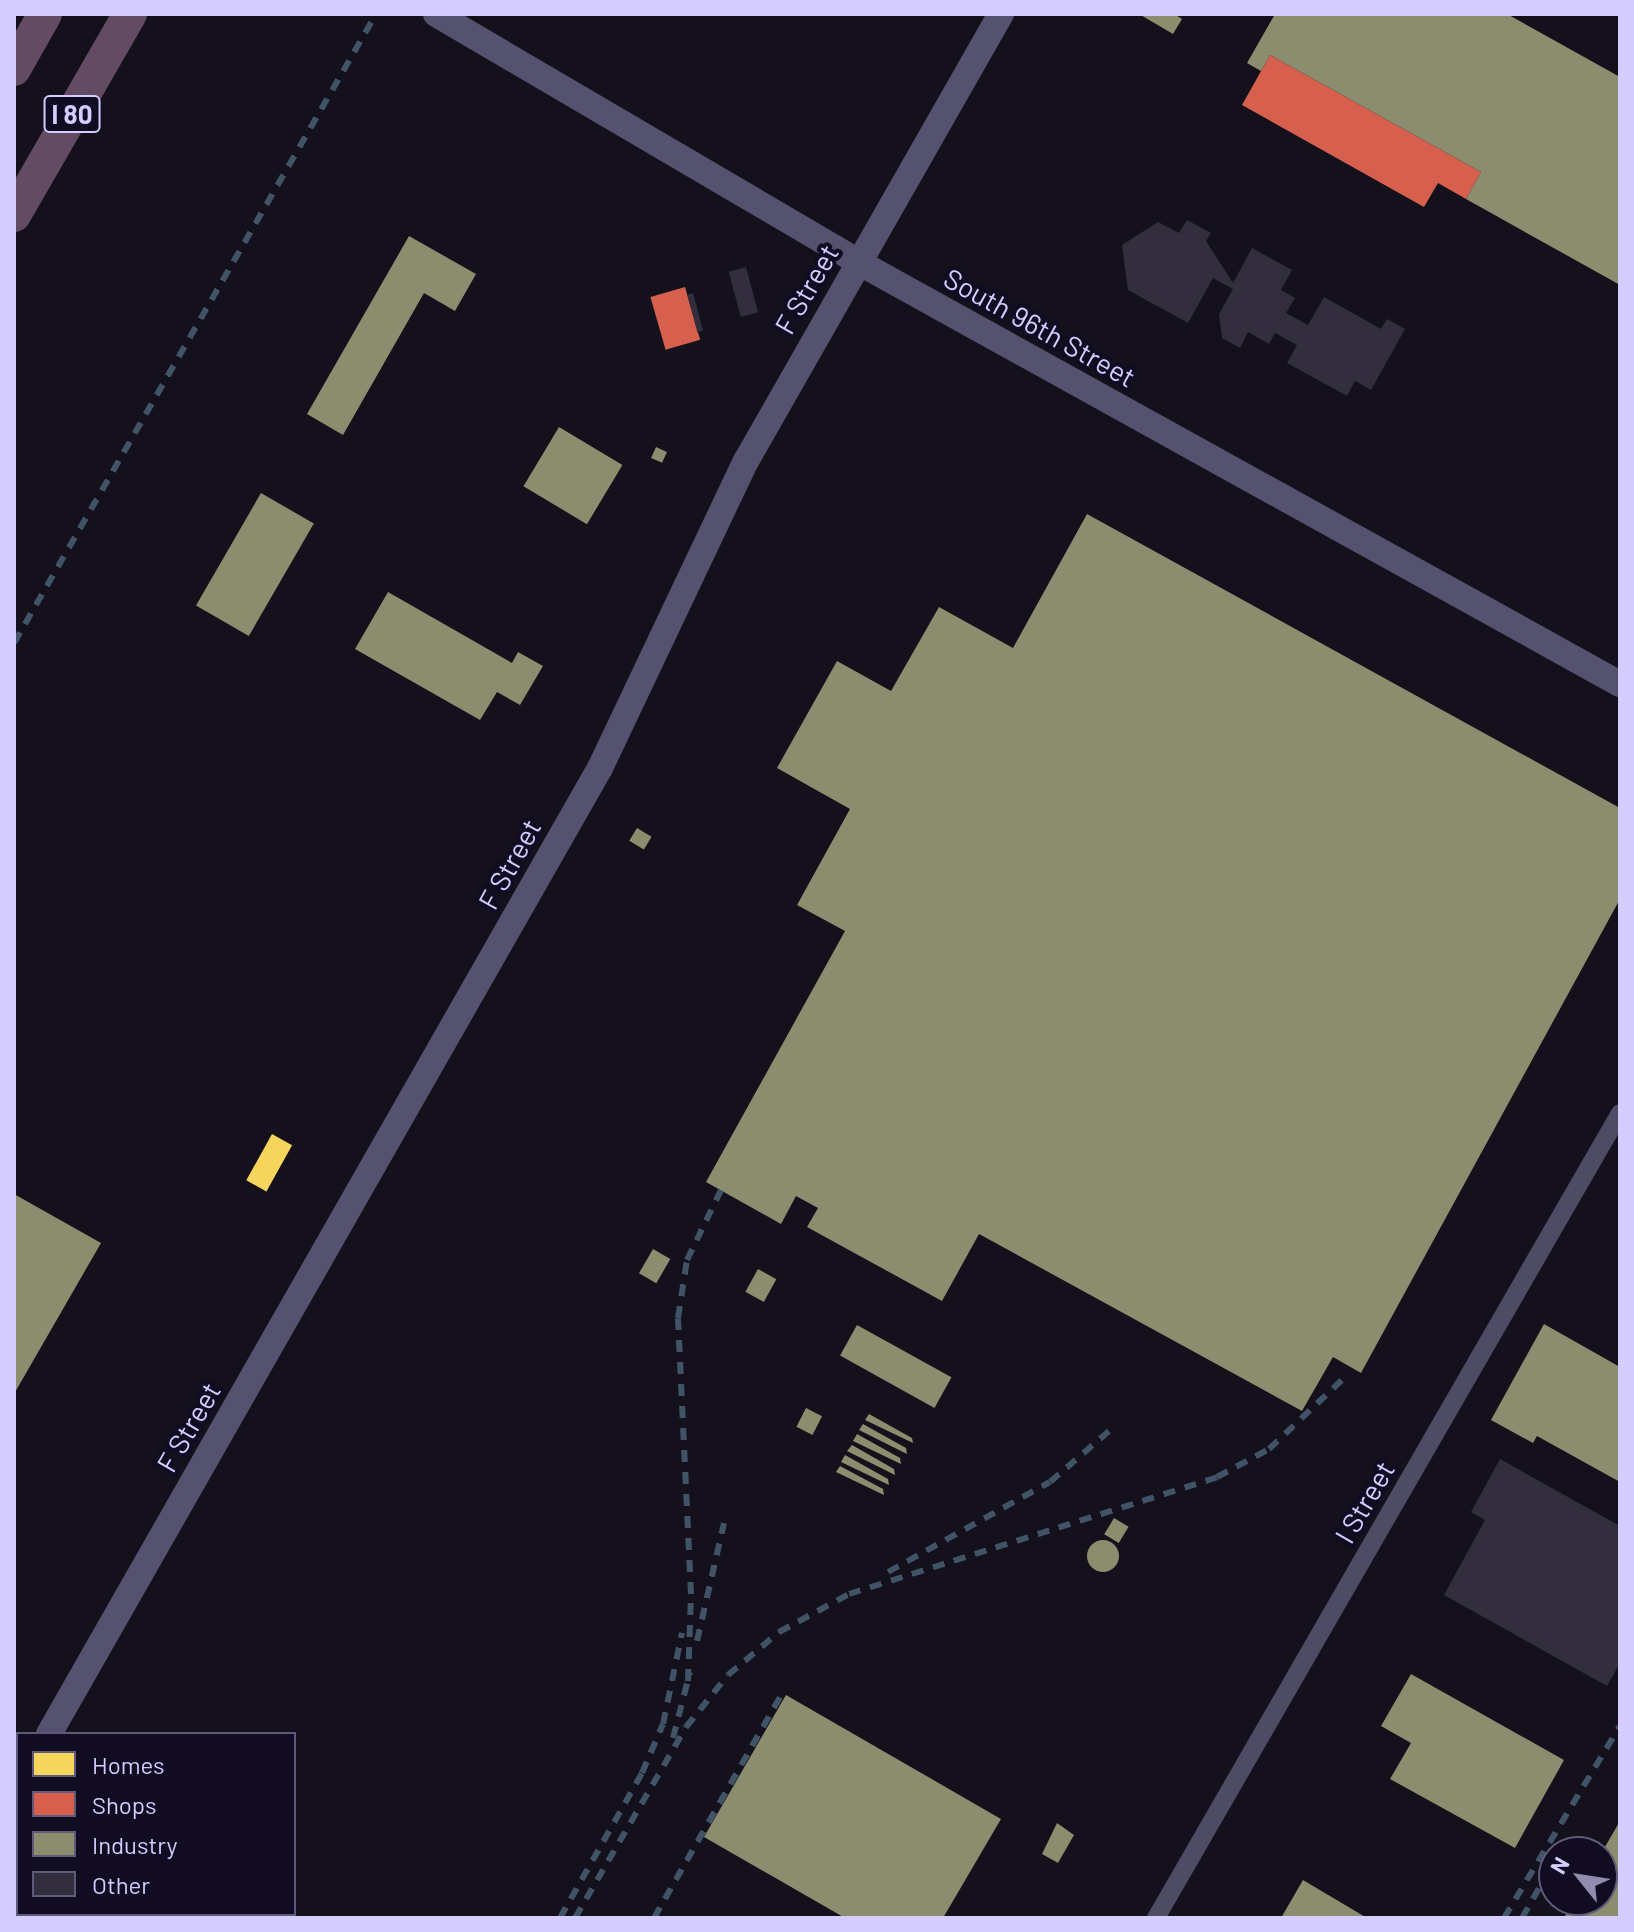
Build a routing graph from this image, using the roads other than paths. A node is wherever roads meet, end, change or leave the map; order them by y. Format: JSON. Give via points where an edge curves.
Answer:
{"nodes":[{"id":1,"x":45,"y":14,"type":"edge"},
{"id":2,"x":130,"y":14,"type":"edge"},
{"id":3,"x":436,"y":14,"type":"edge"},
{"id":4,"x":1001,"y":14,"type":"edge"},
{"id":5,"x":14,"y":69,"type":"edge"},
{"id":6,"x":14,"y":215,"type":"edge"},
{"id":7,"x":858,"y":262,"type":"junction"},
{"id":8,"x":1620,"y":684,"type":"edge"},
{"id":9,"x":1620,"y":1113,"type":"edge"},
{"id":10,"x":50,"y":1732,"type":"edge"},
{"id":11,"x":1156,"y":1918,"type":"edge"}],
"edges":[{"from":1,"to":5,"type":"highway","number":"I 80"},
{"from":2,"to":6,"type":"highway","number":"I 80"},
{"from":3,"to":7,"type":"street","name":"South 96th Street"},
{"from":4,"to":7,"type":"street","name":"F Street"},
{"from":7,"to":8,"type":"street","name":"South 96th Street"},
{"from":7,"to":10,"type":"street","name":"F Street","via":[[746,461],[600,768]]},
{"from":9,"to":11,"type":"street","name":"I Street"}]}
